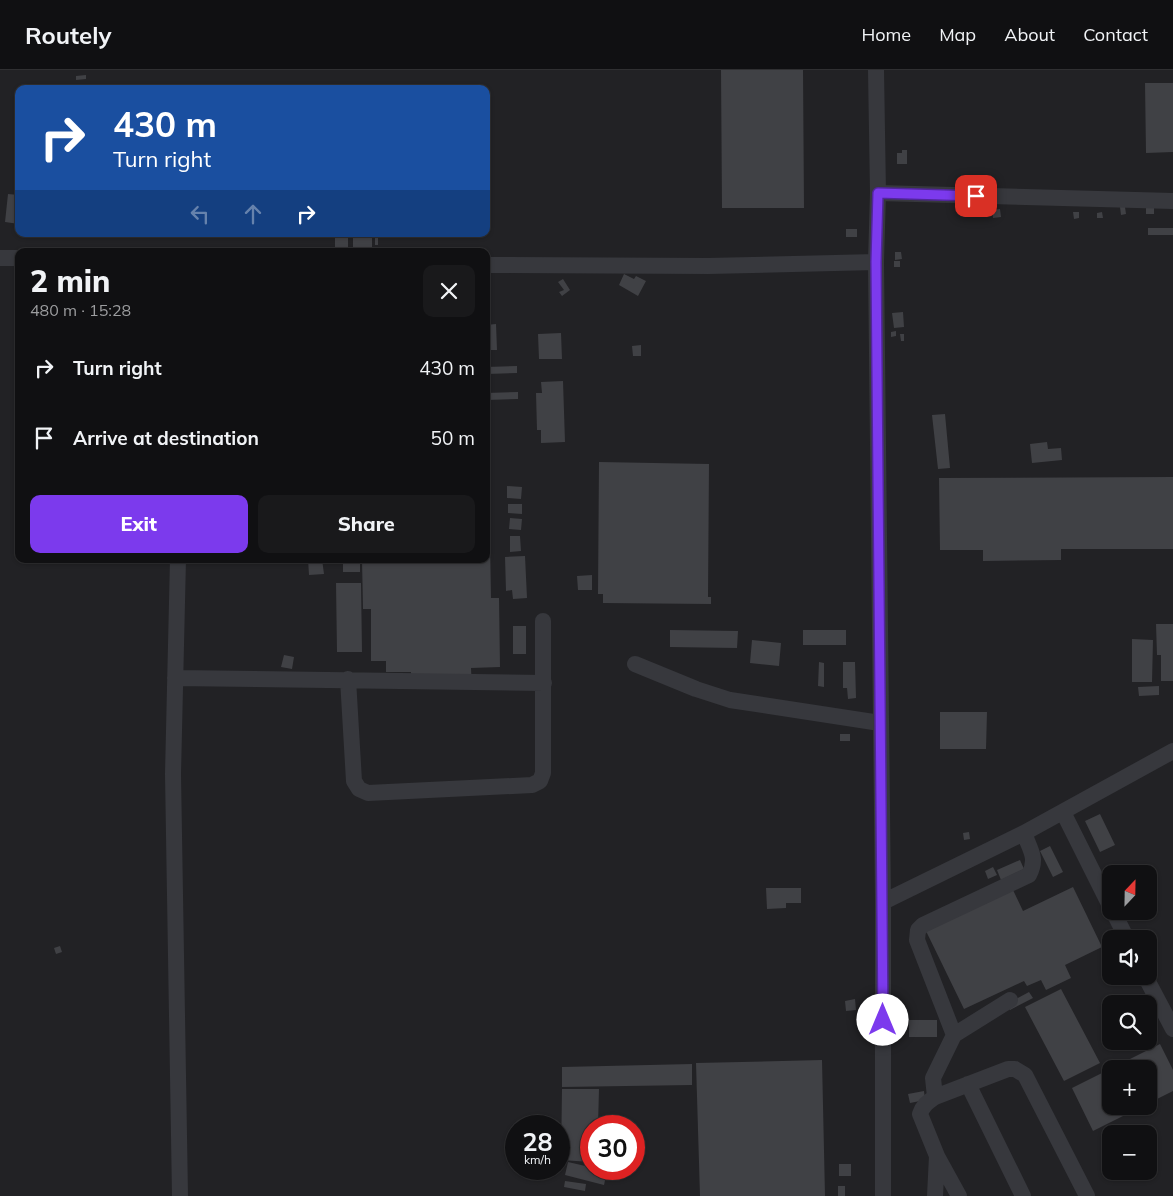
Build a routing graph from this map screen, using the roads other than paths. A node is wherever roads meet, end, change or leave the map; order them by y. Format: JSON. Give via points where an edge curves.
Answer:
{"nodes":[{"id":1,"x":876,"y":70,"type":"edge"},
{"id":2,"x":878,"y":193,"type":"junction"},
{"id":3,"x":1173,"y":201,"type":"edge"},
{"id":4,"x":0,"y":258,"type":"edge"},
{"id":5,"x":15,"y":258,"type":"edge"},
{"id":6,"x":876,"y":262,"type":"junction"},
{"id":7,"x":490,"y":265,"type":"edge"},
{"id":8,"x":178,"y":563,"type":"edge"},
{"id":9,"x":544,"y":622,"type":"dead end"},
{"id":10,"x":635,"y":664,"type":"dead end"},
{"id":11,"x":175,"y":678,"type":"junction"},
{"id":12,"x":348,"y":679,"type":"junction"},
{"id":13,"x":544,"y":683,"type":"junction"},
{"id":14,"x":880,"y":723,"type":"junction"},
{"id":15,"x":1173,"y":751,"type":"edge"},
{"id":16,"x":1063,"y":812,"type":"junction"},
{"id":17,"x":1024,"y":833,"type":"junction"},
{"id":18,"x":1102,"y":890,"type":"edge"},
{"id":19,"x":883,"y":902,"type":"junction"},
{"id":20,"x":1151,"y":985,"type":"edge"},
{"id":21,"x":1010,"y":1000,"type":"dead end"},
{"id":22,"x":1173,"y":1029,"type":"edge"},
{"id":23,"x":954,"y":1035,"type":"junction"},
{"id":24,"x":968,"y":1084,"type":"junction"},
{"id":25,"x":935,"y":1097,"type":"junction"},
{"id":26,"x":937,"y":1156,"type":"junction"},
{"id":27,"x":180,"y":1196,"type":"edge"},
{"id":28,"x":883,"y":1196,"type":"edge"},
{"id":29,"x":936,"y":1196,"type":"edge"},
{"id":30,"x":959,"y":1196,"type":"edge"},
{"id":31,"x":1024,"y":1196,"type":"edge"},
{"id":32,"x":1087,"y":1196,"type":"edge"}],
"edges":[{"from":1,"to":2,"type":"street"},
{"from":2,"to":3,"type":"street"},
{"from":2,"to":6,"type":"street"},
{"from":4,"to":5,"type":"street"},
{"from":6,"to":7,"type":"street","via":[[708,266]]},
{"from":6,"to":14,"type":"street"},
{"from":8,"to":11,"type":"street"},
{"from":9,"to":13,"type":"street"},
{"from":10,"to":14,"type":"street","via":[[730,700]]},
{"from":11,"to":12,"type":"street"},
{"from":11,"to":27,"type":"street","via":[[172,774]]},
{"from":12,"to":13,"type":"street"},
{"from":12,"to":13,"type":"street","via":[[354,781],[359,789],[368,793],[532,785],[540,781],[543,773]]},
{"from":14,"to":19,"type":"street"},
{"from":15,"to":16,"type":"street"},
{"from":16,"to":17,"type":"street"},
{"from":16,"to":18,"type":"street"},
{"from":17,"to":19,"type":"street"},
{"from":17,"to":23,"type":"street","via":[[1034,860],[1029,875],[918,930],[917,940]]},
{"from":19,"to":28,"type":"street"},
{"from":20,"to":22,"type":"street"},
{"from":21,"to":23,"type":"street"},
{"from":23,"to":25,"type":"street","via":[[933,1078]]},
{"from":24,"to":25,"type":"street"},
{"from":24,"to":31,"type":"street"},
{"from":24,"to":32,"type":"street","via":[[1008,1069],[1025,1075]]},
{"from":25,"to":26,"type":"street","via":[[926,1103],[920,1114]]},
{"from":26,"to":29,"type":"street"},
{"from":26,"to":30,"type":"street"}]}
